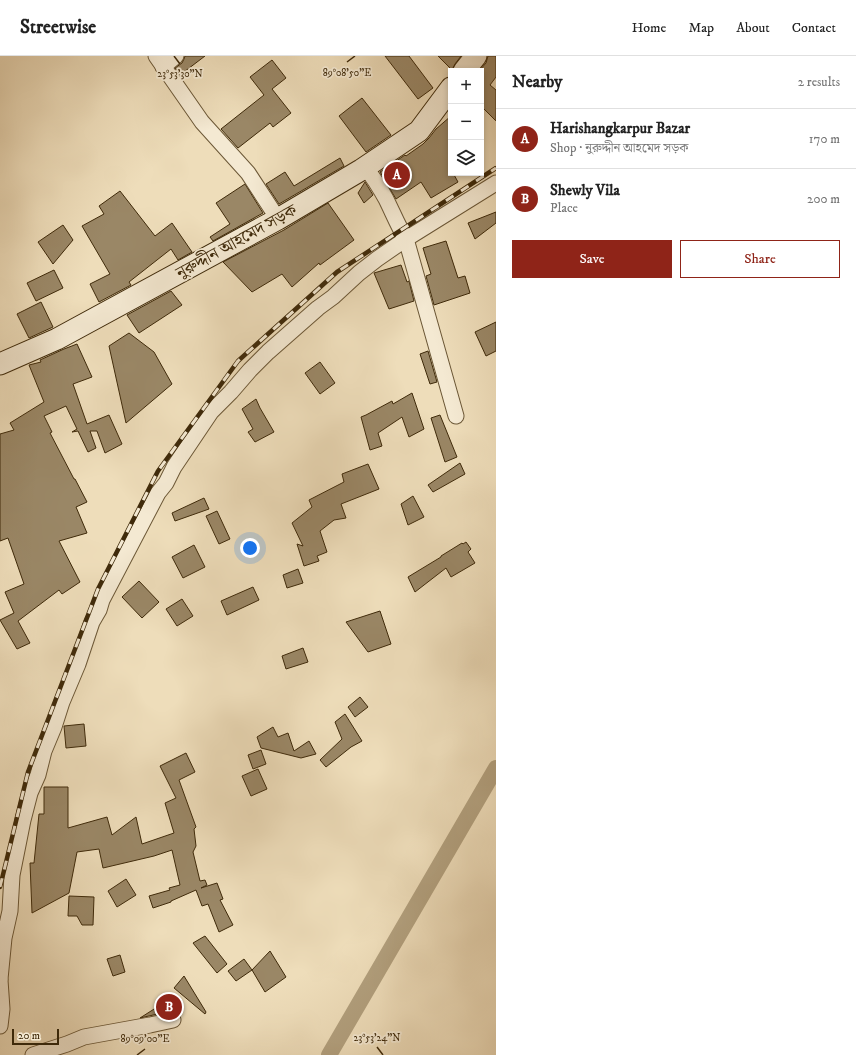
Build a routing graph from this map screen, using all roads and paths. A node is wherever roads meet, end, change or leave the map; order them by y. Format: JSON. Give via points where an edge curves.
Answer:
{"nodes":[{"id":1,"x":176,"y":56,"type":"edge"},
{"id":2,"x":476,"y":56,"type":"edge"},
{"id":3,"x":159,"y":61,"type":"edge"},
{"id":4,"x":466,"y":68,"type":"edge"},
{"id":5,"x":448,"y":92,"type":"edge"},
{"id":6,"x":365,"y":167,"type":"junction"},
{"id":7,"x":496,"y":183,"type":"edge"},
{"id":8,"x":278,"y":219,"type":"junction"},
{"id":9,"x":406,"y":239,"type":"junction"},
{"id":10,"x":0,"y":364,"type":"edge"},
{"id":11,"x":456,"y":416,"type":"dead end"},
{"id":12,"x":0,"y":979,"type":"edge"},
{"id":13,"x":173,"y":1020,"type":"dead end"},
{"id":14,"x":0,"y":1026,"type":"edge"},
{"id":15,"x":33,"y":1055,"type":"edge"}],
"edges":[{"from":1,"to":3,"type":"street"},
{"from":2,"to":4,"type":"main road"},
{"from":3,"to":8,"type":"street","via":[[202,122],[248,173]]},
{"from":5,"to":6,"type":"main road","name":"নুরুদ্দীন আহমেদ সড়ক","via":[[419,131]]},
{"from":6,"to":8,"type":"main road","name":"নুরুদ্দীন আহমেদ সড়ক"},
{"from":6,"to":9,"type":"street","via":[[373,177]]},
{"from":7,"to":9,"type":"street"},
{"from":8,"to":10,"type":"main road","name":"নুরুদ্দীন আহমেদ সড়ক","via":[[57,339]]},
{"from":9,"to":11,"type":"street"},
{"from":9,"to":12,"type":"street","via":[[359,273],[250,370],[211,412],[158,493],[92,622],[30,793],[12,876],[10,911],[4,938]]},
{"from":12,"to":14,"type":"street"},
{"from":13,"to":15,"type":"street","via":[[84,1038]]}]}
